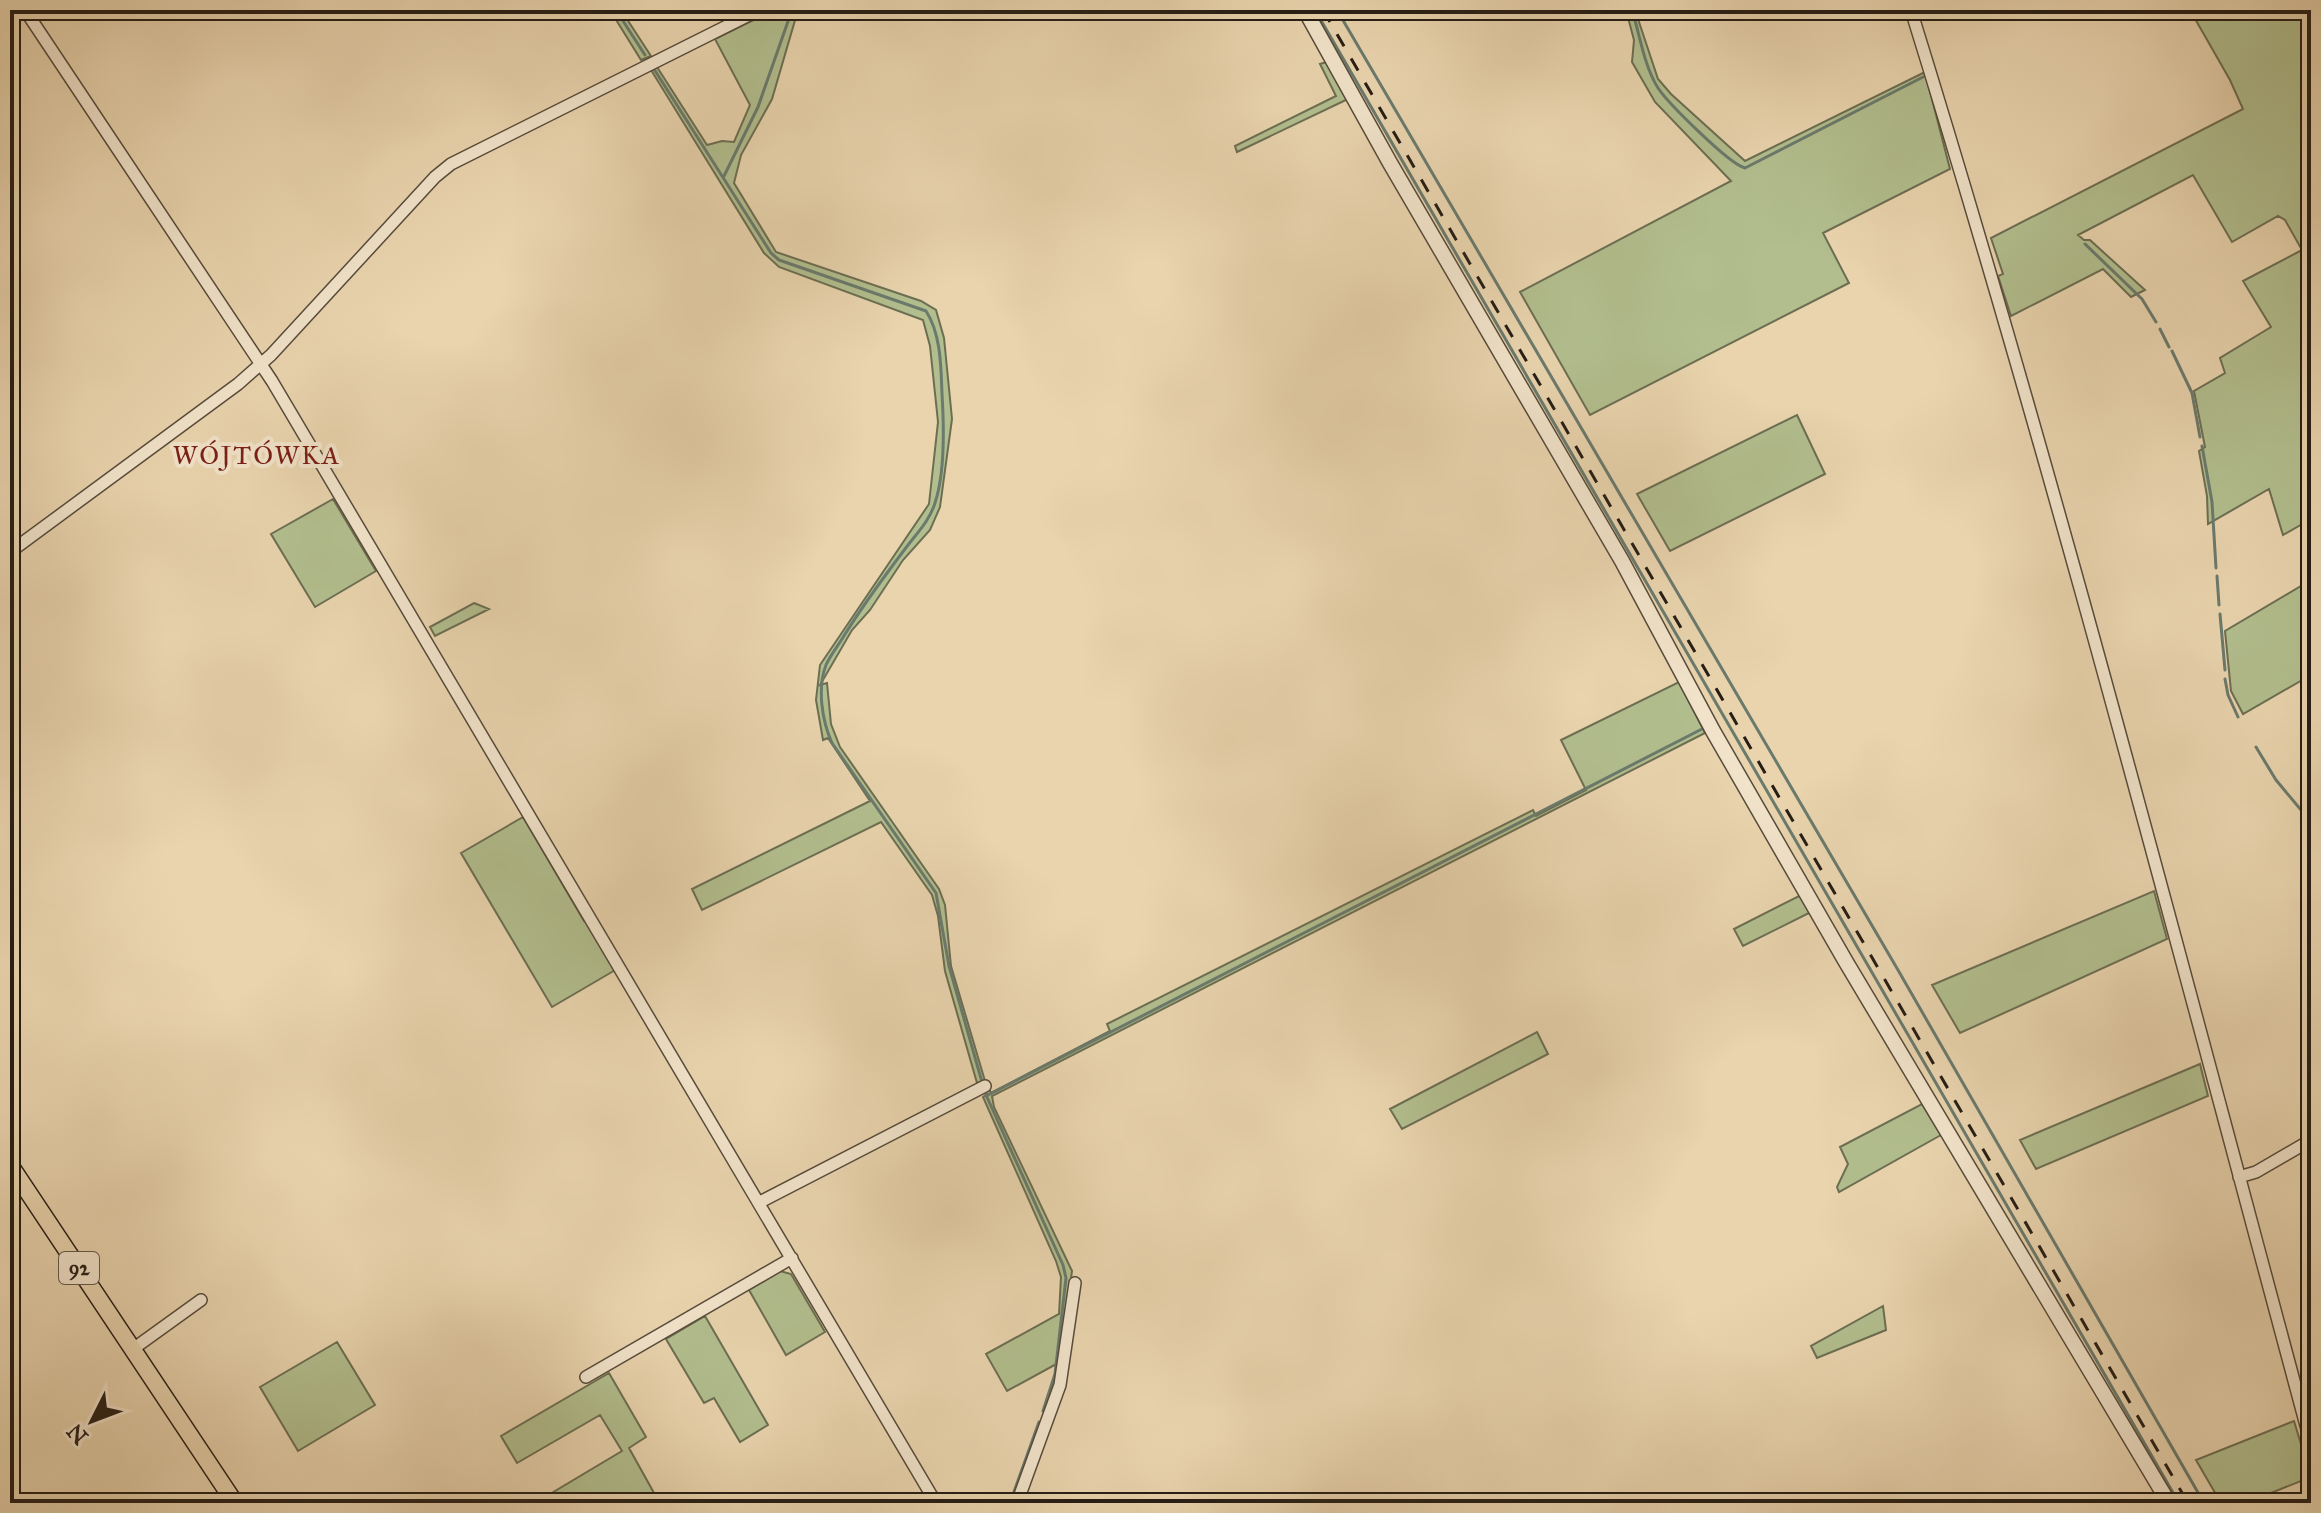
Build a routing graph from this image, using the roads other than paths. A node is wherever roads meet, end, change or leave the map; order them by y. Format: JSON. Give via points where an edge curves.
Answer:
{"nodes":[{"id":1,"x":25,"y":10,"type":"edge"},
{"id":2,"x":759,"y":10,"type":"edge"},
{"id":3,"x":1305,"y":10,"type":"edge"},
{"id":4,"x":1911,"y":10,"type":"edge"},
{"id":5,"x":260,"y":364,"type":"junction"},
{"id":6,"x":10,"y":552,"type":"edge"},
{"id":7,"x":985,"y":1086,"type":"dead end"},
{"id":8,"x":2311,"y":1140,"type":"edge"},
{"id":9,"x":10,"y":1165,"type":"edge"},
{"id":10,"x":2239,"y":1177,"type":"junction"},
{"id":11,"x":760,"y":1202,"type":"junction"},
{"id":12,"x":792,"y":1258,"type":"junction"},
{"id":13,"x":1075,"y":1283,"type":"dead end"},
{"id":14,"x":201,"y":1300,"type":"dead end"},
{"id":15,"x":133,"y":1349,"type":"junction"},
{"id":16,"x":586,"y":1377,"type":"dead end"},
{"id":17,"x":2311,"y":1444,"type":"edge"},
{"id":18,"x":235,"y":1503,"type":"edge"},
{"id":19,"x":936,"y":1503,"type":"edge"},
{"id":20,"x":1017,"y":1503,"type":"edge"},
{"id":21,"x":2169,"y":1503,"type":"edge"}],
"edges":[{"from":1,"to":5,"type":"street"},
{"from":2,"to":5,"type":"street","via":[[451,164]]},
{"from":3,"to":21,"type":"street","via":[[1853,973]]},
{"from":4,"to":10,"type":"street","via":[[2155,857]]},
{"from":5,"to":6,"type":"street"},
{"from":5,"to":11,"type":"street"},
{"from":7,"to":11,"type":"street"},
{"from":8,"to":10,"type":"street"},
{"from":9,"to":15,"type":"main road","number":"92"},
{"from":10,"to":17,"type":"street"},
{"from":11,"to":12,"type":"street"},
{"from":12,"to":16,"type":"street"},
{"from":12,"to":19,"type":"street"},
{"from":13,"to":20,"type":"street","via":[[1060,1385]]},
{"from":14,"to":15,"type":"street"},
{"from":15,"to":18,"type":"main road","number":"92"}]}
